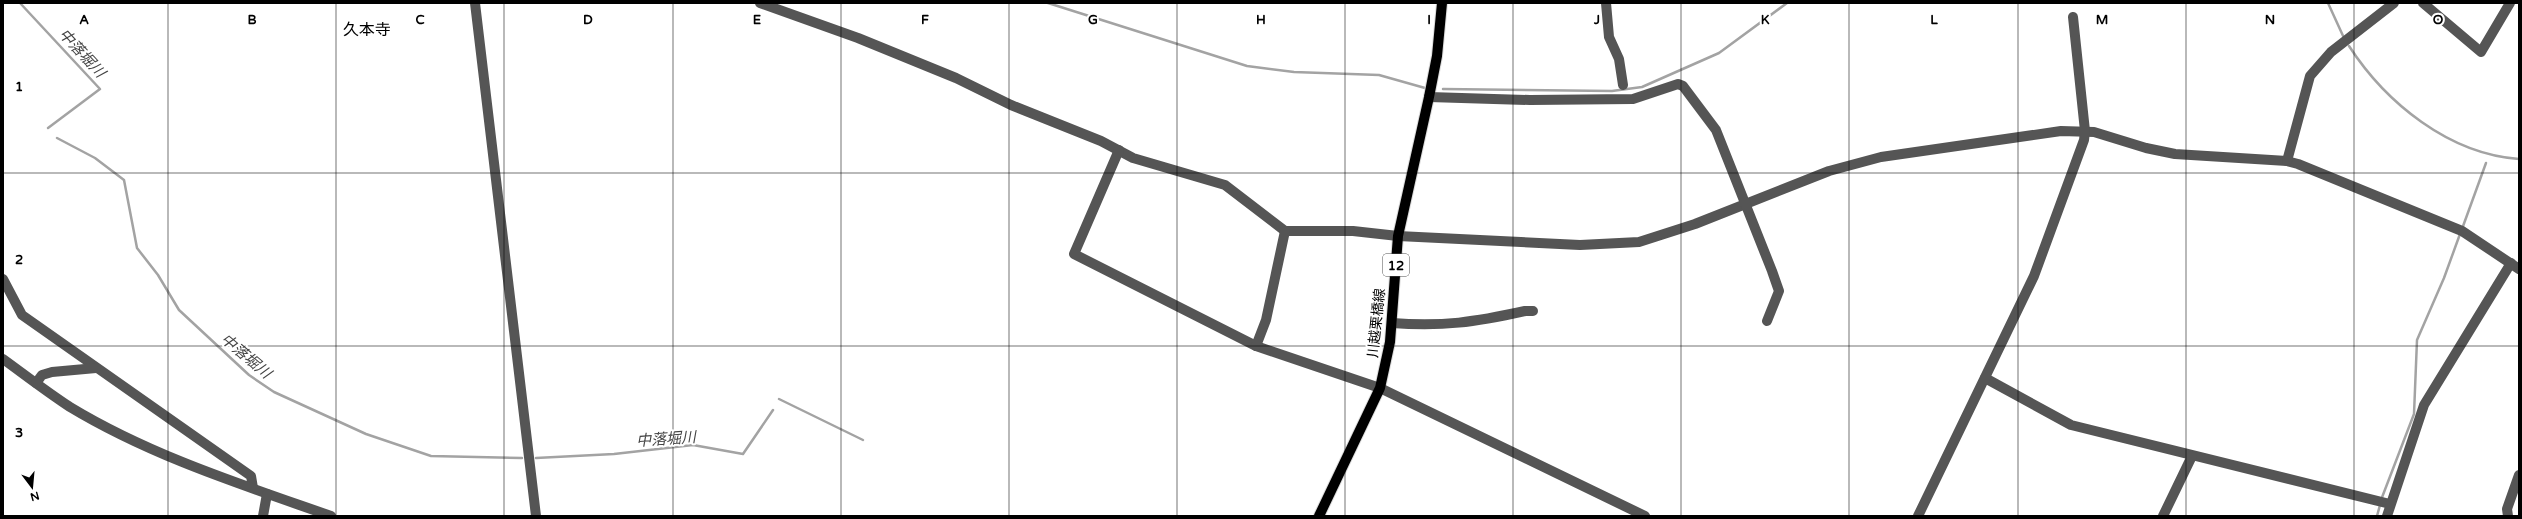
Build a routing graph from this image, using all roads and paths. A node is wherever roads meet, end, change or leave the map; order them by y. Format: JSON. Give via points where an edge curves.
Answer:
{"nodes":[{"id":1,"x":475,"y":3,"type":"edge"},
{"id":2,"x":760,"y":3,"type":"edge"},
{"id":3,"x":1442,"y":3,"type":"edge"},
{"id":4,"x":1606,"y":3,"type":"edge"},
{"id":5,"x":2394,"y":3,"type":"edge"},
{"id":6,"x":2423,"y":3,"type":"edge"},
{"id":7,"x":2510,"y":3,"type":"edge"},
{"id":8,"x":2073,"y":17,"type":"dead end"},
{"id":9,"x":1623,"y":85,"type":"dead end"},
{"id":10,"x":1430,"y":97,"type":"junction"},
{"id":11,"x":2085,"y":131,"type":"junction"},
{"id":12,"x":1119,"y":150,"type":"junction"},
{"id":13,"x":2287,"y":161,"type":"junction"},
{"id":14,"x":1744,"y":203,"type":"junction"},
{"id":15,"x":1285,"y":231,"type":"junction"},
{"id":16,"x":1398,"y":236,"type":"junction"},
{"id":17,"x":2515,"y":266,"type":"edge"},
{"id":18,"x":3,"y":279,"type":"edge"},
{"id":19,"x":1532,"y":312,"type":"dead end"},
{"id":20,"x":1766,"y":321,"type":"dead end"},
{"id":21,"x":1392,"y":323,"type":"junction"},
{"id":22,"x":1256,"y":346,"type":"junction"},
{"id":23,"x":3,"y":359,"type":"edge"},
{"id":24,"x":96,"y":368,"type":"junction"},
{"id":25,"x":1985,"y":378,"type":"junction"},
{"id":26,"x":36,"y":383,"type":"junction"},
{"id":27,"x":1380,"y":388,"type":"junction"},
{"id":28,"x":2192,"y":456,"type":"junction"},
{"id":29,"x":2519,"y":475,"type":"edge"},
{"id":30,"x":253,"y":488,"type":"junction"},
{"id":31,"x":267,"y":494,"type":"junction"},
{"id":32,"x":2390,"y":504,"type":"junction"},
{"id":33,"x":262,"y":516,"type":"edge"},
{"id":34,"x":331,"y":516,"type":"edge"},
{"id":35,"x":536,"y":516,"type":"edge"},
{"id":36,"x":1319,"y":516,"type":"edge"},
{"id":37,"x":1645,"y":516,"type":"edge"},
{"id":38,"x":1918,"y":516,"type":"edge"},
{"id":39,"x":2163,"y":516,"type":"edge"},
{"id":40,"x":2387,"y":516,"type":"edge"},
{"id":41,"x":2508,"y":516,"type":"edge"}],
"edges":[{"from":1,"to":35,"type":"street"},
{"from":2,"to":12,"type":"street","via":[[884,49]]},
{"from":3,"to":10,"type":"main road","name":"川越栗橋線","number":"12"},
{"from":4,"to":9,"type":"street","via":[[1609,37],[1619,59]]},
{"from":5,"to":13,"type":"street","via":[[2331,52],[2310,76]]},
{"from":6,"to":7,"type":"street","via":[[2481,52]]},
{"from":8,"to":11,"type":"street"},
{"from":10,"to":14,"type":"street","via":[[1530,100],[1633,99],[1678,84],[1716,130]]},
{"from":10,"to":16,"type":"main road","name":"川越栗橋線","number":"12"},
{"from":11,"to":13,"type":"street","via":[[2175,154]]},
{"from":11,"to":14,"type":"street","via":[[2061,131],[2005,138],[1881,157],[1829,171]]},
{"from":11,"to":25,"type":"street","via":[[2082,147],[2037,269]]},
{"from":12,"to":15,"type":"street","via":[[1133,158],[1225,186]]},
{"from":12,"to":22,"type":"street","via":[[1074,254]]},
{"from":13,"to":17,"type":"street","via":[[2462,231]]},
{"from":14,"to":16,"type":"street","via":[[1638,242],[1580,245]]},
{"from":14,"to":20,"type":"street","via":[[1779,291]]},
{"from":15,"to":16,"type":"street","via":[[1353,231]]},
{"from":15,"to":22,"type":"street","via":[[1266,320]]},
{"from":16,"to":21,"type":"main road","name":"川越栗橋線","number":"12"},
{"from":17,"to":32,"type":"street","via":[[2424,405]]},
{"from":18,"to":24,"type":"street","via":[[22,315]]},
{"from":19,"to":21,"type":"street","via":[[1525,311],[1471,323],[1428,326]]},
{"from":21,"to":27,"type":"main road","name":"川越栗橋線","number":"12"},
{"from":22,"to":27,"type":"street"},
{"from":23,"to":26,"type":"street"},
{"from":24,"to":26,"type":"street","via":[[52,372],[42,375]]},
{"from":24,"to":30,"type":"street","via":[[251,476]]},
{"from":25,"to":28,"type":"street","via":[[2071,425]]},
{"from":25,"to":38,"type":"street"},
{"from":26,"to":30,"type":"street","via":[[71,407],[120,434],[203,471]]},
{"from":27,"to":36,"type":"main road","name":"川越栗橋線","number":"12"},
{"from":27,"to":37,"type":"street"},
{"from":28,"to":32,"type":"street"},
{"from":28,"to":39,"type":"street"},
{"from":29,"to":41,"type":"street","via":[[2507,509]]},
{"from":30,"to":31,"type":"street"},
{"from":31,"to":33,"type":"street"},
{"from":31,"to":34,"type":"street"},
{"from":32,"to":40,"type":"street"}]}
